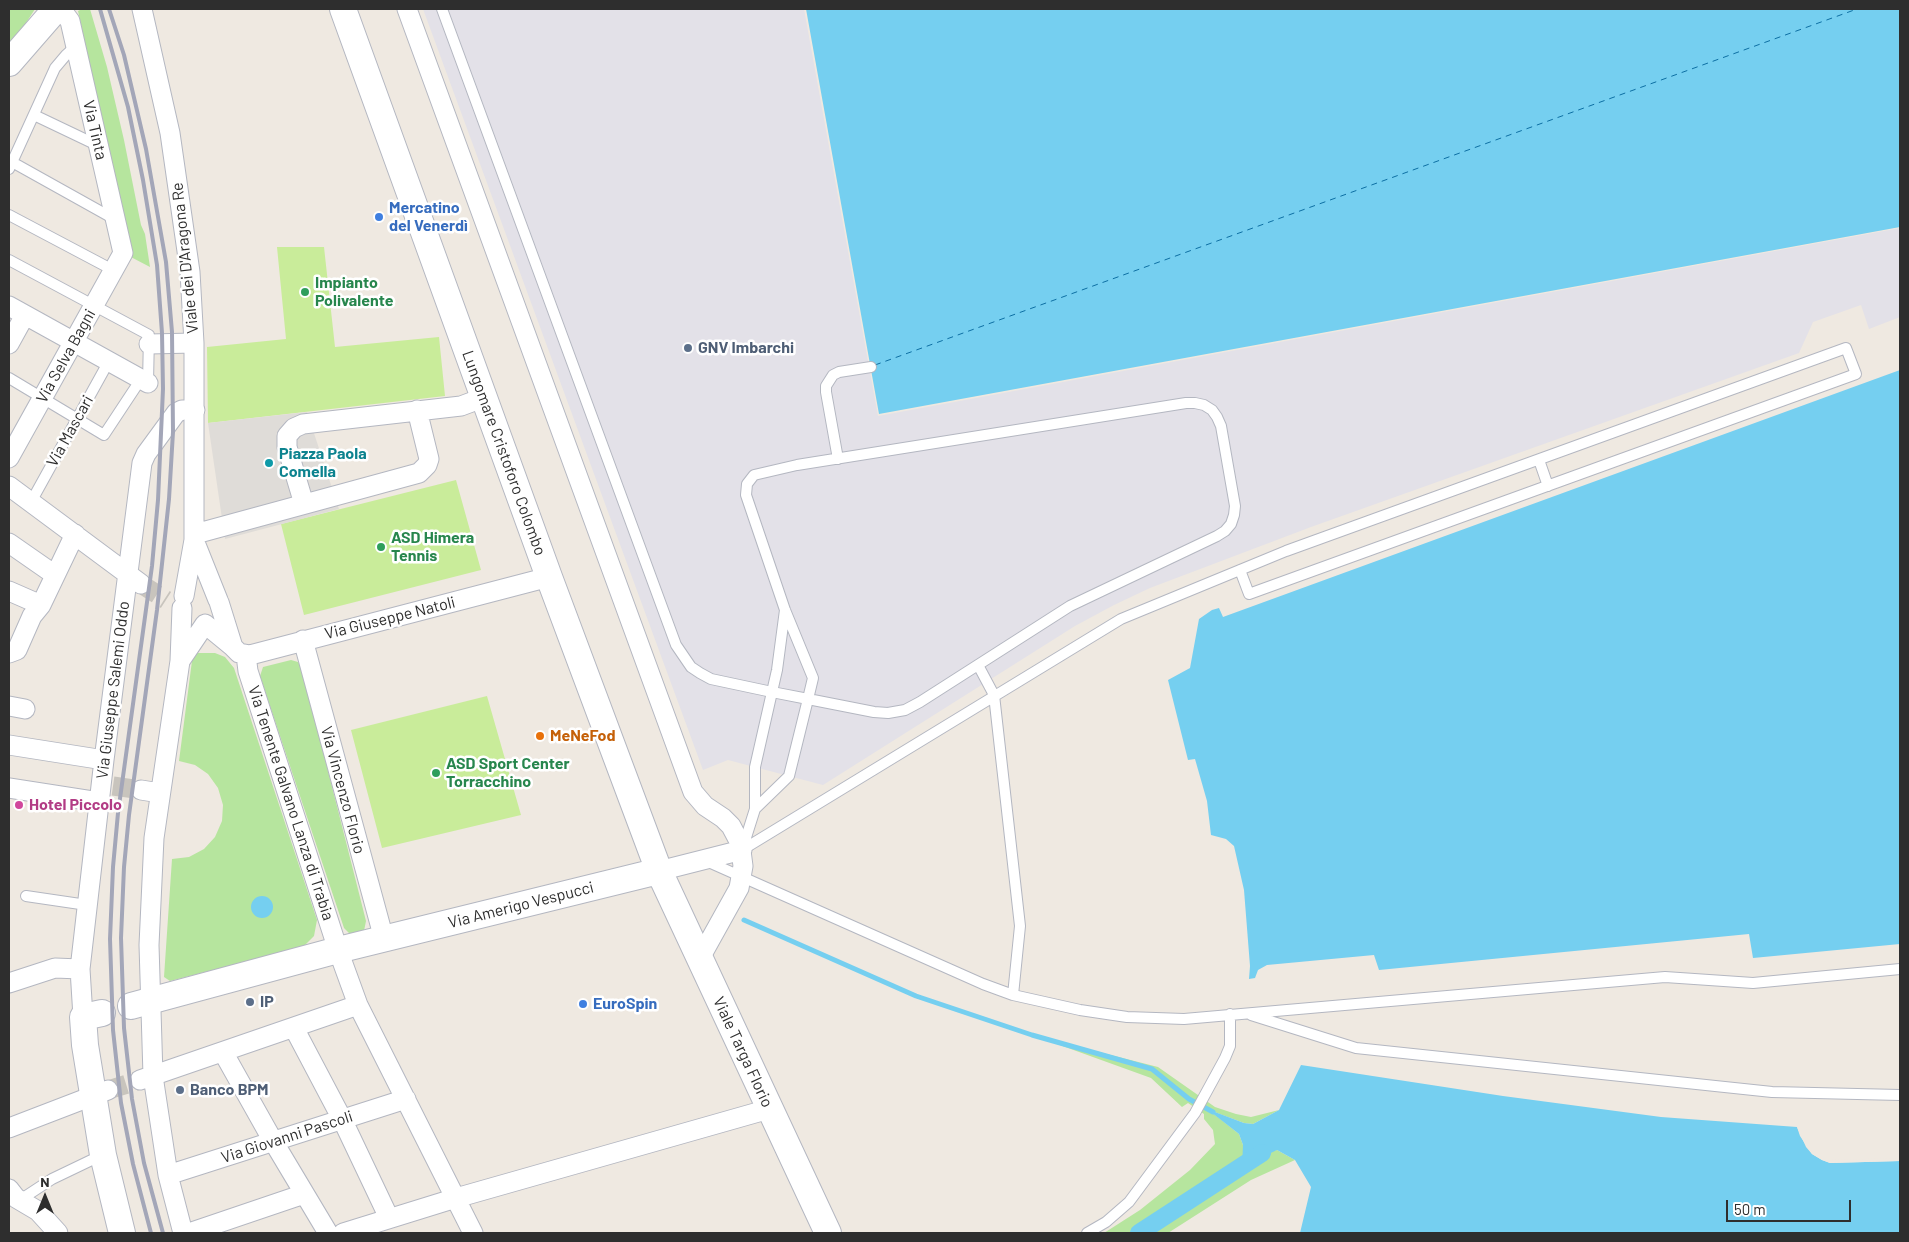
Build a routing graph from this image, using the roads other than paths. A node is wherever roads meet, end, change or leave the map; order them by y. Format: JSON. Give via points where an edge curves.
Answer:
{"nodes":[{"id":1,"x":56,"y":9,"type":"edge"},
{"id":2,"x":61,"y":9,"type":"edge"},
{"id":3,"x":142,"y":9,"type":"edge"},
{"id":4,"x":344,"y":9,"type":"edge"},
{"id":5,"x":407,"y":9,"type":"edge"},
{"id":6,"x":442,"y":9,"type":"edge"},
{"id":7,"x":76,"y":46,"type":"junction"},
{"id":8,"x":9,"y":63,"type":"edge"},
{"id":9,"x":34,"y":115,"type":"junction"},
{"id":10,"x":99,"y":146,"type":"junction"},
{"id":11,"x":10,"y":166,"type":"edge"},
{"id":12,"x":9,"y":215,"type":"edge"},
{"id":13,"x":116,"y":220,"type":"junction"},
{"id":14,"x":123,"y":253,"type":"joint"},
{"id":15,"x":9,"y":260,"type":"edge"},
{"id":16,"x":113,"y":270,"type":"junction"},
{"id":17,"x":94,"y":304,"type":"junction"},
{"id":18,"x":17,"y":310,"type":"edge"},
{"id":19,"x":74,"y":341,"type":"junction"},
{"id":20,"x":194,"y":343,"type":"junction"},
{"id":21,"x":9,"y":344,"type":"edge"},
{"id":22,"x":149,"y":344,"type":"junction"},
{"id":23,"x":109,"y":361,"type":"junction"},
{"id":24,"x":871,"y":367,"type":"dead end"},
{"id":25,"x":9,"y":378,"type":"edge"},
{"id":26,"x":145,"y":381,"type":"junction"},
{"id":27,"x":485,"y":397,"type":"junction"},
{"id":28,"x":42,"y":398,"type":"junction"},
{"id":29,"x":195,"y":410,"type":"junction"},
{"id":30,"x":417,"y":410,"type":"junction"},
{"id":31,"x":76,"y":418,"type":"junction"},
{"id":32,"x":9,"y":458,"type":"edge"},
{"id":33,"x":838,"y":459,"type":"junction"},
{"id":34,"x":1539,"y":460,"type":"junction"},
{"id":35,"x":9,"y":486,"type":"edge"},
{"id":36,"x":1548,"y":486,"type":"junction"},
{"id":37,"x":31,"y":502,"type":"junction"},
{"id":38,"x":304,"y":504,"type":"junction"},
{"id":39,"x":75,"y":534,"type":"junction"},
{"id":40,"x":195,"y":537,"type":"junction"},
{"id":41,"x":9,"y":544,"type":"edge"},
{"id":42,"x":1240,"y":570,"type":"junction"},
{"id":43,"x":55,"y":575,"type":"junction"},
{"id":44,"x":549,"y":577,"type":"junction"},
{"id":45,"x":135,"y":580,"type":"junction"},
{"id":46,"x":9,"y":591,"type":"edge"},
{"id":47,"x":179,"y":601,"type":"junction"},
{"id":48,"x":218,"y":601,"type":"junction"},
{"id":49,"x":41,"y":605,"type":"junction"},
{"id":50,"x":785,"y":610,"type":"junction"},
{"id":51,"x":204,"y":624,"type":"junction"},
{"id":52,"x":303,"y":640,"type":"junction"},
{"id":53,"x":13,"y":643,"type":"edge"},
{"id":54,"x":240,"y":651,"type":"junction"},
{"id":55,"x":180,"y":661,"type":"junction"},
{"id":56,"x":978,"y":665,"type":"junction"},
{"id":57,"x":772,"y":692,"type":"junction"},
{"id":58,"x":994,"y":695,"type":"junction"},
{"id":59,"x":808,"y":699,"type":"junction"},
{"id":60,"x":9,"y":745,"type":"edge"},
{"id":61,"x":104,"y":760,"type":"junction"},
{"id":62,"x":9,"y":788,"type":"edge"},
{"id":63,"x":105,"y":790,"type":"junction"},
{"id":64,"x":141,"y":790,"type":"tunnel mouth"},
{"id":65,"x":160,"y":793,"type":"junction"},
{"id":66,"x":754,"y":810,"type":"junction"},
{"id":67,"x":742,"y":850,"type":"junction"},
{"id":68,"x":704,"y":860,"type":"junction"},
{"id":69,"x":659,"y":871,"type":"junction"},
{"id":70,"x":742,"y":878,"type":"junction"},
{"id":71,"x":26,"y":896,"type":"dead end"},
{"id":72,"x":87,"y":905,"type":"junction"},
{"id":73,"x":384,"y":939,"type":"junction"},
{"id":74,"x":338,"y":950,"type":"junction"},
{"id":75,"x":699,"y":960,"type":"junction"},
{"id":76,"x":80,"y":969,"type":"junction"},
{"id":77,"x":1900,"y":969,"type":"edge"},
{"id":78,"x":9,"y":984,"type":"edge"},
{"id":79,"x":1014,"y":995,"type":"junction"},
{"id":80,"x":141,"y":1003,"type":"junction"},
{"id":81,"x":358,"y":1005,"type":"junction"},
{"id":82,"x":1245,"y":1013,"type":"junction"},
{"id":83,"x":1230,"y":1014,"type":"junction"},
{"id":84,"x":93,"y":1015,"type":"joint"},
{"id":85,"x":294,"y":1028,"type":"junction"},
{"id":86,"x":223,"y":1052,"type":"junction"},
{"id":87,"x":146,"y":1078,"type":"junction"},
{"id":88,"x":100,"y":1093,"type":"junction"},
{"id":89,"x":1900,"y":1094,"type":"edge"},
{"id":90,"x":406,"y":1099,"type":"junction"},
{"id":91,"x":769,"y":1109,"type":"junction"},
{"id":92,"x":342,"y":1119,"type":"junction"},
{"id":93,"x":9,"y":1128,"type":"edge"},
{"id":94,"x":273,"y":1141,"type":"junction"},
{"id":95,"x":103,"y":1155,"type":"junction"},
{"id":96,"x":168,"y":1175,"type":"junction"},
{"id":97,"x":304,"y":1194,"type":"junction"},
{"id":98,"x":15,"y":1195,"type":"edge"},
{"id":99,"x":456,"y":1198,"type":"junction"},
{"id":100,"x":389,"y":1218,"type":"junction"},
{"id":101,"x":58,"y":1233,"type":"edge"},
{"id":102,"x":122,"y":1233,"type":"edge"},
{"id":103,"x":182,"y":1233,"type":"edge"},
{"id":104,"x":189,"y":1233,"type":"edge"},
{"id":105,"x":328,"y":1233,"type":"edge"},
{"id":106,"x":343,"y":1233,"type":"edge"},
{"id":107,"x":474,"y":1233,"type":"edge"},
{"id":108,"x":828,"y":1233,"type":"edge"},
{"id":109,"x":1087,"y":1233,"type":"edge"}],
"edges":[{"from":1,"to":8,"type":"street"},
{"from":2,"to":7,"type":"street","name":"Via Tinta","via":[[70,21]]},
{"from":3,"to":20,"type":"street","name":"Viale dei D'Aragona Re","via":[[170,133],[190,272]]},
{"from":4,"to":27,"type":"street","name":"Lungomare Cristoforo Colombo"},
{"from":5,"to":67,"type":"street","via":[[693,792],[731,826]]},
{"from":6,"to":57,"type":"lane","via":[[676,646],[691,667],[711,679]]},
{"from":7,"to":9,"type":"lane","via":[[56,68]]},
{"from":7,"to":10,"type":"street","name":"Via Tinta"},
{"from":9,"to":10,"type":"lane"},
{"from":9,"to":11,"type":"lane"},
{"from":10,"to":13,"type":"street","name":"Via Tinta"},
{"from":11,"to":13,"type":"lane"},
{"from":12,"to":16,"type":"lane"},
{"from":13,"to":14,"type":"street","name":"Via Tinta"},
{"from":14,"to":16,"type":"street","name":"Via Selva Bagni"},
{"from":15,"to":17,"type":"lane"},
{"from":16,"to":17,"type":"street","name":"Via Selva Bagni"},
{"from":17,"to":19,"type":"street","name":"Via Selva Bagni"},
{"from":17,"to":22,"type":"lane","via":[[149,335]]},
{"from":18,"to":19,"type":"street"},
{"from":18,"to":21,"type":"street"},
{"from":19,"to":23,"type":"street"},
{"from":19,"to":28,"type":"street","name":"Via Selva Bagni"},
{"from":20,"to":22,"type":"street"},
{"from":20,"to":29,"type":"street","name":"Viale dei D'Aragona Re"},
{"from":22,"to":26,"type":"lane"},
{"from":23,"to":26,"type":"street"},
{"from":23,"to":31,"type":"lane","name":"Via Mascari"},
{"from":24,"to":33,"type":"lane","via":[[839,372],[826,386]]},
{"from":25,"to":28,"type":"lane"},
{"from":26,"to":31,"type":"lane","via":[[104,435]]},
{"from":27,"to":30,"type":"street","via":[[461,406]]},
{"from":27,"to":44,"type":"street","name":"Lungomare Cristoforo Colombo"},
{"from":28,"to":31,"type":"lane"},
{"from":28,"to":32,"type":"street","name":"Via Selva Bagni"},
{"from":29,"to":40,"type":"street","name":"Viale dei D'Aragona Re"},
{"from":29,"to":45,"type":"street","name":"Via Giuseppe Salemi Oddo","via":[[176,413],[144,458]]},
{"from":30,"to":38,"type":"street","via":[[429,453],[424,470]]},
{"from":30,"to":38,"type":"street","via":[[303,424],[294,428],[288,436],[287,447]]},
{"from":31,"to":37,"type":"lane","name":"Via Mascari"},
{"from":33,"to":50,"type":"lane","via":[[760,473],[747,484],[746,495]]},
{"from":33,"to":56,"type":"lane","via":[[1186,404],[1204,405],[1217,417],[1235,506],[1231,524],[1225,531],[1070,606]]},
{"from":34,"to":36,"type":"lane"},
{"from":34,"to":36,"type":"lane","via":[[1846,348],[1856,374]]},
{"from":34,"to":42,"type":"lane"},
{"from":35,"to":37,"type":"street"},
{"from":36,"to":42,"type":"lane","via":[[1249,594]]},
{"from":37,"to":39,"type":"street"},
{"from":38,"to":40,"type":"street"},
{"from":39,"to":43,"type":"street"},
{"from":39,"to":45,"type":"street"},
{"from":40,"to":47,"type":"street"},
{"from":40,"to":48,"type":"street","name":"Via Tenente Galvano Lanza di Trabia"},
{"from":41,"to":43,"type":"street"},
{"from":42,"to":58,"type":"lane","via":[[1121,619]]},
{"from":43,"to":49,"type":"street"},
{"from":44,"to":52,"type":"street","name":"Via Giuseppe Natoli"},
{"from":44,"to":69,"type":"street","name":"Lungomare Cristoforo Colombo"},
{"from":45,"to":61,"type":"street","name":"Via Giuseppe Salemi Oddo"},
{"from":46,"to":49,"type":"street"},
{"from":47,"to":48,"type":"street","via":[[194,588],[206,588]]},
{"from":47,"to":51,"type":"street","via":[[184,614],[192,622]]},
{"from":47,"to":55,"type":"street"},
{"from":48,"to":51,"type":"street","via":[[217,613]]},
{"from":48,"to":54,"type":"street","name":"Via Tenente Galvano Lanza di Trabia"},
{"from":49,"to":53,"type":"street"},
{"from":50,"to":57,"type":"lane"},
{"from":50,"to":59,"type":"lane","via":[[813,678]]},
{"from":51,"to":54,"type":"street"},
{"from":51,"to":55,"type":"street"},
{"from":52,"to":54,"type":"street","name":"Via Giuseppe Natoli"},
{"from":52,"to":73,"type":"street","name":"Via Vincenzo Florio"},
{"from":54,"to":74,"type":"street","name":"Via Tenente Galvano Lanza di Trabia"},
{"from":55,"to":65,"type":"street"},
{"from":56,"to":58,"type":"lane"},
{"from":56,"to":59,"type":"lane","via":[[905,710],[874,712]]},
{"from":57,"to":59,"type":"lane"},
{"from":57,"to":66,"type":"lane","via":[[755,767]]},
{"from":58,"to":67,"type":"lane"},
{"from":58,"to":79,"type":"lane","via":[[1020,926]]},
{"from":59,"to":66,"type":"lane","via":[[789,776]]},
{"from":60,"to":61,"type":"street"},
{"from":61,"to":63,"type":"street","name":"Via Giuseppe Salemi Oddo"},
{"from":62,"to":63,"type":"street"},
{"from":63,"to":72,"type":"street","name":"Via Giuseppe Salemi Oddo"},
{"from":64,"to":65,"type":"street"},
{"from":65,"to":80,"type":"street","via":[[151,879],[149,945]]},
{"from":66,"to":67,"type":"lane"},
{"from":67,"to":68,"type":"street"},
{"from":67,"to":70,"type":"street"},
{"from":68,"to":69,"type":"street"},
{"from":68,"to":70,"type":"lane"},
{"from":69,"to":73,"type":"street","name":"Via Amerigo Vespucci"},
{"from":69,"to":75,"type":"street","name":"Viale Targa Florio"},
{"from":70,"to":75,"type":"street"},
{"from":70,"to":79,"type":"lane"},
{"from":71,"to":72,"type":"lane"},
{"from":72,"to":76,"type":"street","name":"Via Giuseppe Salemi Oddo"},
{"from":73,"to":74,"type":"street","name":"Via Amerigo Vespucci"},
{"from":74,"to":80,"type":"street","name":"Via Amerigo Vespucci"},
{"from":74,"to":81,"type":"street","name":"Via Tenente Galvano Lanza di Trabia"},
{"from":75,"to":91,"type":"street","name":"Viale Targa Florio"},
{"from":76,"to":78,"type":"street","via":[[55,968]]},
{"from":76,"to":84,"type":"street","name":"Via Giuseppe Salemi Oddo"},
{"from":77,"to":82,"type":"lane","via":[[1753,983],[1665,977]]},
{"from":79,"to":83,"type":"lane","via":[[1127,1017],[1184,1018]]},
{"from":80,"to":87,"type":"street"},
{"from":81,"to":85,"type":"street"},
{"from":81,"to":90,"type":"street","name":"Via Tenente Galvano Lanza di Trabia"},
{"from":82,"to":83,"type":"lane"},
{"from":82,"to":89,"type":"lane","via":[[1356,1048],[1772,1092]]},
{"from":83,"to":109,"type":"lane","via":[[1230,1046],[1195,1113],[1129,1202]]},
{"from":84,"to":88,"type":"street","name":"Via Giuseppe Salemi Oddo","via":[[85,1045]]},
{"from":85,"to":86,"type":"street"},
{"from":85,"to":92,"type":"street"},
{"from":86,"to":87,"type":"street"},
{"from":86,"to":94,"type":"street"},
{"from":87,"to":96,"type":"street"},
{"from":88,"to":93,"type":"street"},
{"from":88,"to":95,"type":"street","name":"Via Giuseppe Salemi Oddo"},
{"from":90,"to":92,"type":"street","name":"Via Giovanni Pascoli"},
{"from":90,"to":99,"type":"street","name":"Via Tenente Galvano Lanza di Trabia"},
{"from":91,"to":99,"type":"street"},
{"from":91,"to":108,"type":"street","name":"Viale Targa Florio"},
{"from":92,"to":94,"type":"street","name":"Via Giovanni Pascoli"},
{"from":92,"to":100,"type":"street"},
{"from":94,"to":96,"type":"street","name":"Via Giovanni Pascoli"},
{"from":94,"to":97,"type":"street"},
{"from":95,"to":98,"type":"lane"},
{"from":95,"to":102,"type":"street","name":"Via Giuseppe Salemi Oddo"},
{"from":96,"to":103,"type":"street"},
{"from":97,"to":104,"type":"street"},
{"from":97,"to":105,"type":"street"},
{"from":98,"to":101,"type":"street","via":[[38,1211]]},
{"from":99,"to":100,"type":"street"},
{"from":99,"to":107,"type":"street","name":"Via Tenente Galvano Lanza di Trabia"},
{"from":100,"to":106,"type":"street"}]}
